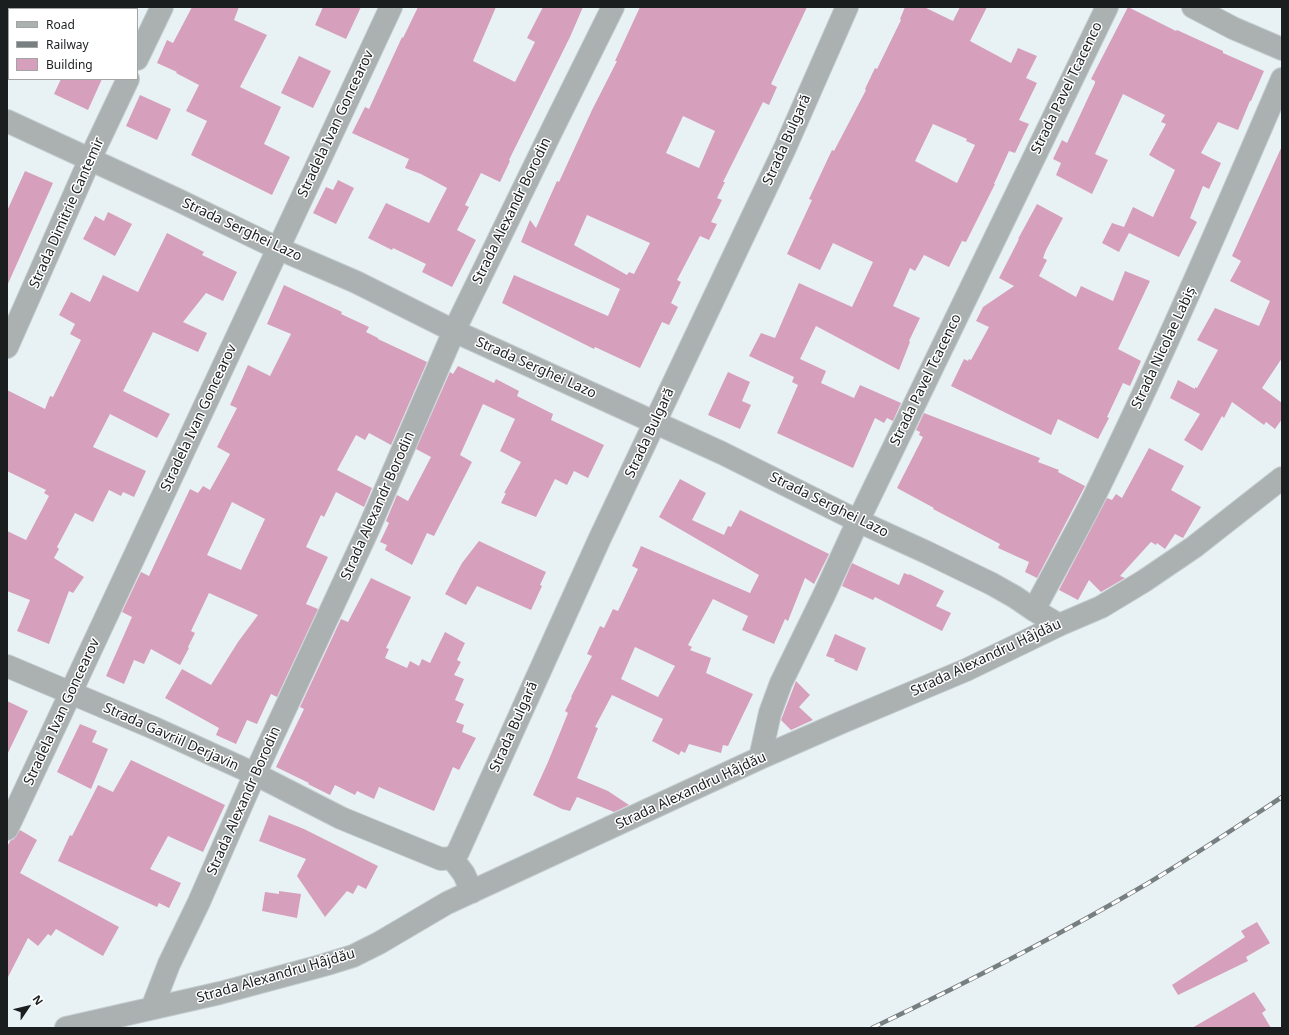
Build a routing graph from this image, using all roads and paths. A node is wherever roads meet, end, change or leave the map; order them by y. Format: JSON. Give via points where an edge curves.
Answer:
{"nodes":[{"id":1,"x":162,"y":7,"type":"edge"},
{"id":2,"x":391,"y":7,"type":"edge"},
{"id":3,"x":613,"y":7,"type":"edge"},
{"id":4,"x":847,"y":7,"type":"edge"},
{"id":5,"x":1107,"y":7,"type":"edge"},
{"id":6,"x":1193,"y":7,"type":"edge"},
{"id":7,"x":1282,"y":50,"type":"edge"},
{"id":8,"x":138,"y":57,"type":"edge"},
{"id":9,"x":1282,"y":79,"type":"edge"},
{"id":10,"x":128,"y":80,"type":"edge"},
{"id":11,"x":7,"y":121,"type":"edge"},
{"id":12,"x":90,"y":159,"type":"junction"},
{"id":13,"x":277,"y":248,"type":"junction"},
{"id":14,"x":454,"y":331,"type":"junction"},
{"id":15,"x":7,"y":347,"type":"edge"},
{"id":16,"x":655,"y":423,"type":"junction"},
{"id":17,"x":1282,"y":478,"type":"edge"},
{"id":18,"x":858,"y":521,"type":"junction"},
{"id":19,"x":1034,"y":610,"type":"junction"},
{"id":20,"x":1059,"y":624,"type":"junction"},
{"id":21,"x":7,"y":666,"type":"edge"},
{"id":22,"x":71,"y":693,"type":"junction"},
{"id":23,"x":760,"y":758,"type":"junction"},
{"id":24,"x":255,"y":774,"type":"junction"},
{"id":25,"x":7,"y":830,"type":"edge"},
{"id":26,"x":452,"y":858,"type":"junction"},
{"id":27,"x":472,"y":892,"type":"junction"},
{"id":28,"x":152,"y":1008,"type":"junction"},
{"id":29,"x":66,"y":1028,"type":"edge"}],
"edges":[{"from":1,"to":8,"type":"street"},
{"from":2,"to":13,"type":"street","name":"Stradela Ivan Goncearov"},
{"from":3,"to":14,"type":"street","name":"Strada Alexandr Borodin"},
{"from":4,"to":16,"type":"street","name":"Strada Bulgară","via":[[785,148]]},
{"from":5,"to":18,"type":"street","name":"Strada Pavel Tcacenco"},
{"from":6,"to":7,"type":"street"},
{"from":9,"to":19,"type":"street","name":"Strada Nicolae Labiș","via":[[1146,389],[1092,502]]},
{"from":10,"to":12,"type":"street","name":"Strada Dimitrie Cantemir"},
{"from":11,"to":12,"type":"street","name":"Strada Serghei Lazo"},
{"from":12,"to":13,"type":"street","name":"Strada Serghei Lazo"},
{"from":12,"to":15,"type":"street","name":"Strada Dimitrie Cantemir"},
{"from":13,"to":14,"type":"street","name":"Strada Serghei Lazo","via":[[356,282]]},
{"from":13,"to":22,"type":"street","name":"Stradela Ivan Goncearov"},
{"from":14,"to":16,"type":"street","name":"Strada Serghei Lazo"},
{"from":14,"to":24,"type":"street","name":"Strada Alexandr Borodin","via":[[368,530]]},
{"from":16,"to":18,"type":"street","name":"Strada Serghei Lazo","via":[[722,453]]},
{"from":16,"to":26,"type":"street","name":"Strada Bulgară","via":[[458,852]]},
{"from":17,"to":20,"type":"street","name":"Strada Alexandru Hâjdău","via":[[1194,547],[1144,581],[1101,607]]},
{"from":18,"to":19,"type":"street","name":"Strada Serghei Lazo","via":[[992,584]]},
{"from":18,"to":23,"type":"street","name":"Strada Pavel Tcacenco","via":[[781,683],[770,713]]},
{"from":19,"to":20,"type":"street","name":"Strada Serghei Lazo"},
{"from":20,"to":23,"type":"street","name":"Strada Alexandru Hâjdău","via":[[966,670]]},
{"from":21,"to":22,"type":"street","name":"Strada Gavriil Derjavin"},
{"from":22,"to":24,"type":"street","name":"Strada Gavriil Derjavin"},
{"from":22,"to":25,"type":"street","name":"Stradela Ivan Goncearov"},
{"from":23,"to":27,"type":"street","name":"Strada Alexandru Hâjdău"},
{"from":24,"to":26,"type":"street","name":"Strada Gavriil Derjavin","via":[[341,818],[441,859]]},
{"from":24,"to":28,"type":"street","name":"Strada Alexandr Borodin","via":[[169,964]]},
{"from":26,"to":27,"type":"street","via":[[464,874]]},
{"from":27,"to":28,"type":"street","name":"Strada Alexandru Hâjdău","via":[[447,903],[353,956],[220,993]]},
{"from":28,"to":29,"type":"street","name":"Strada Alexandru Hâjdău"}]}
